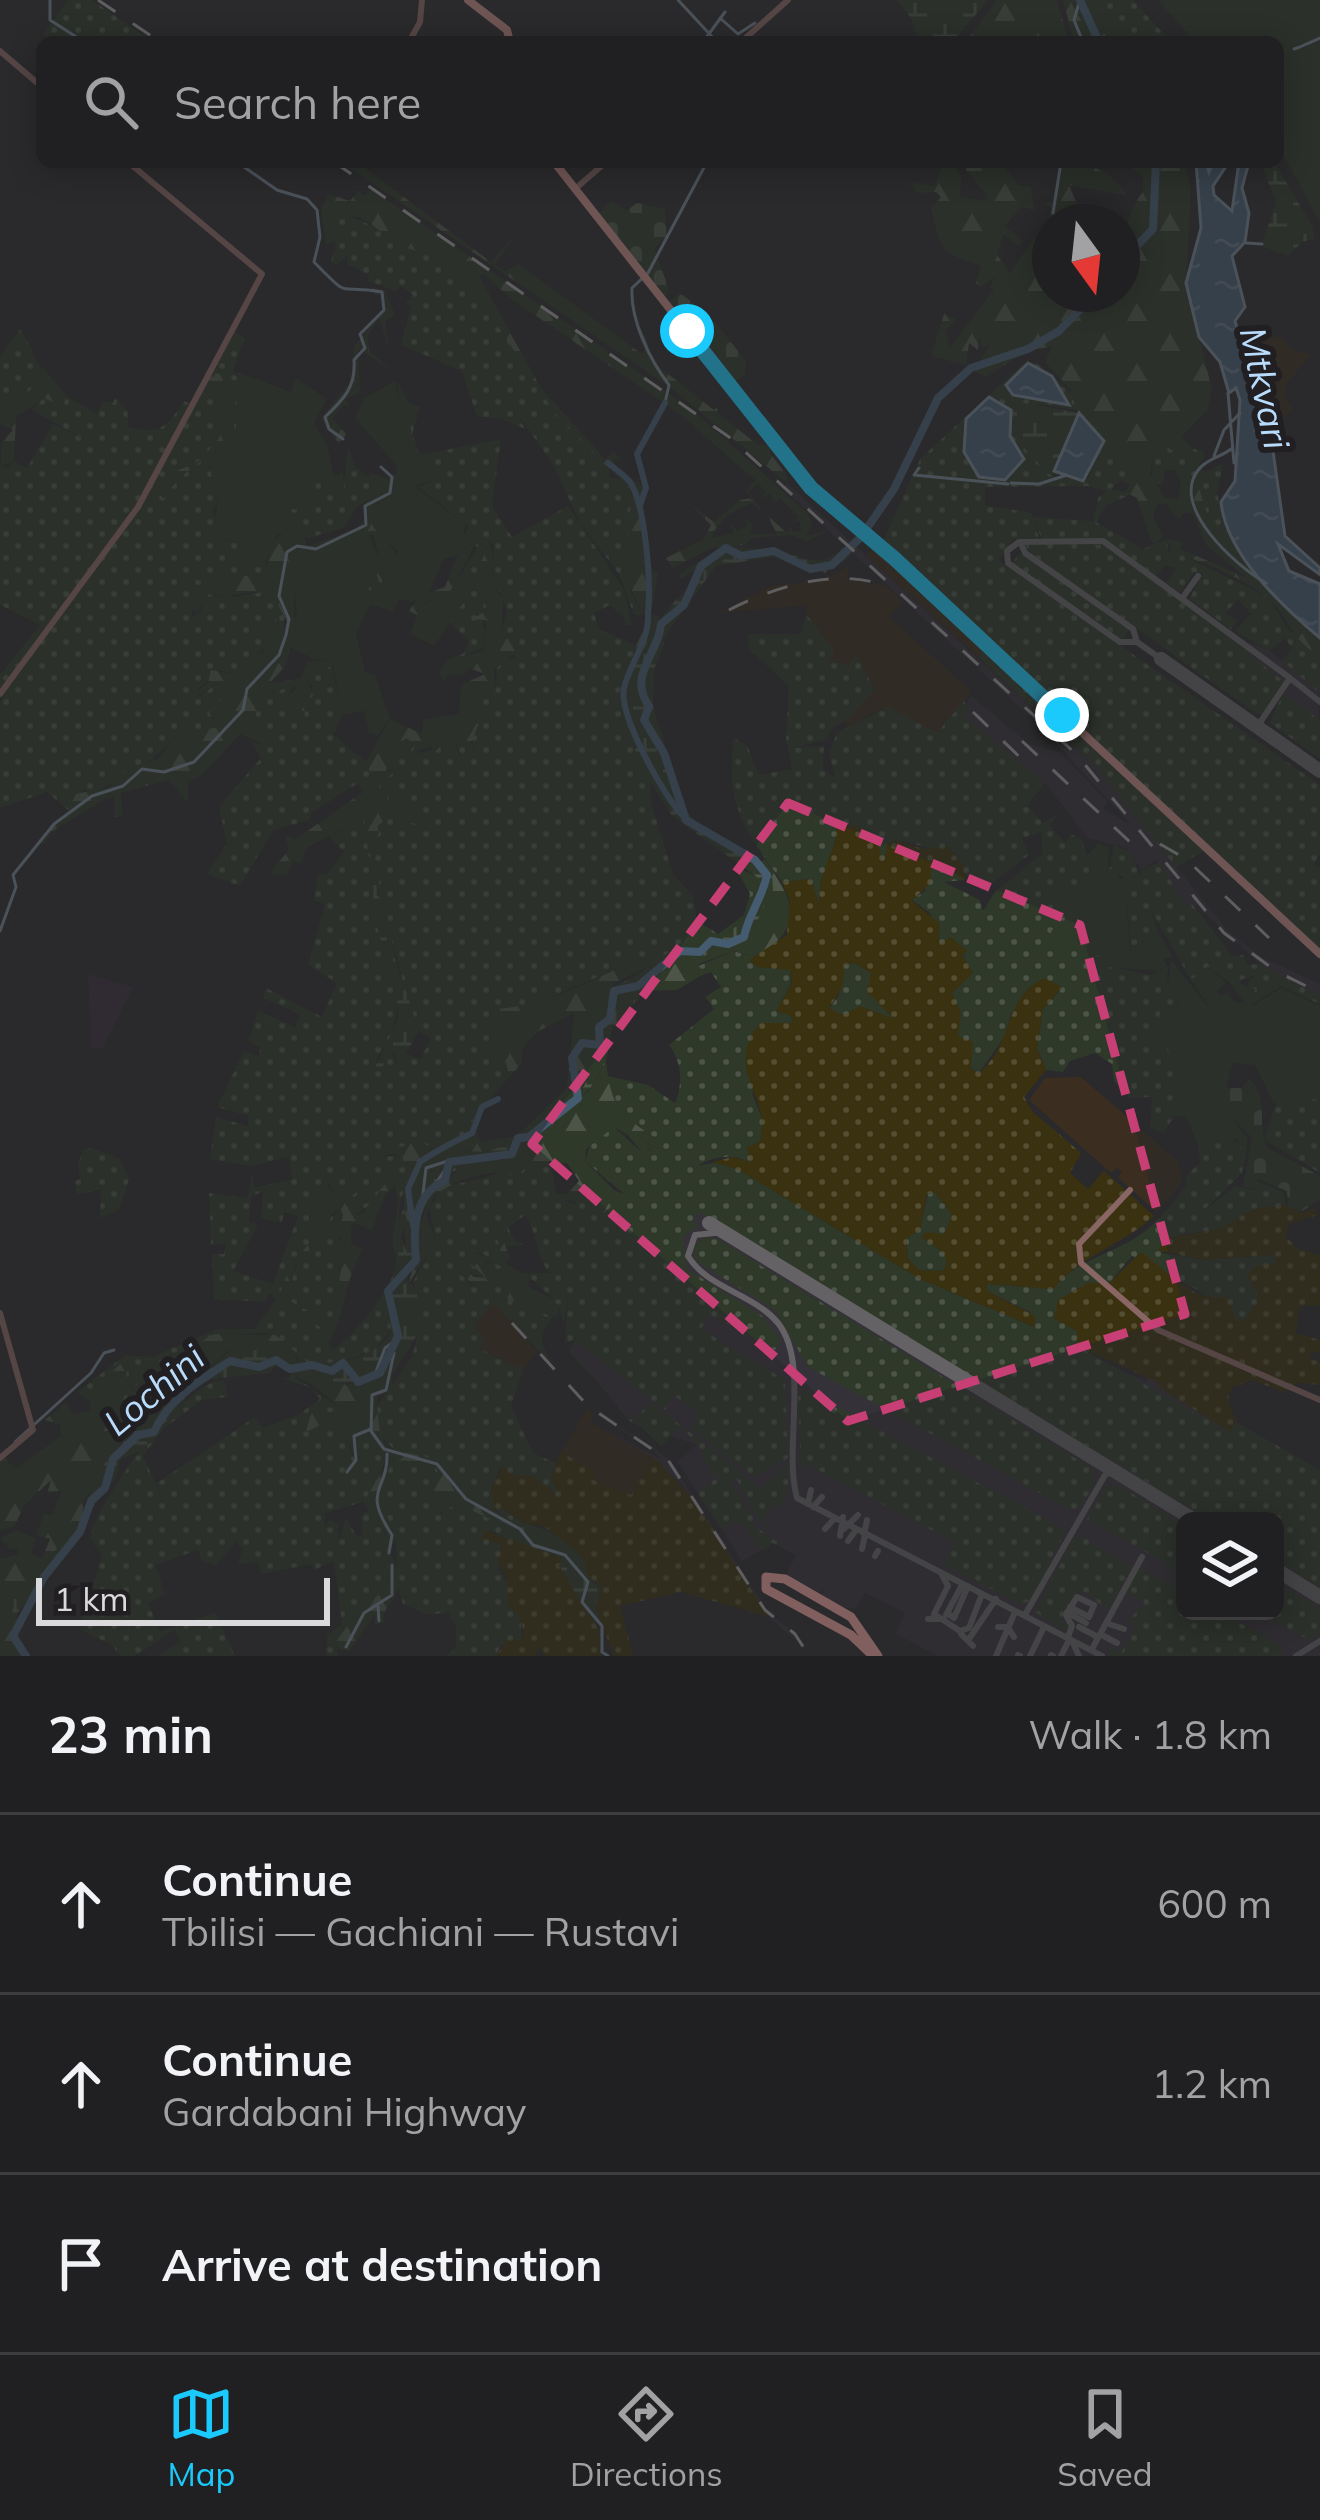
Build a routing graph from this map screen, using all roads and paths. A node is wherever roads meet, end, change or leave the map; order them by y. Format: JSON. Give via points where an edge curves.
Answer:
{"nodes":[{"id":1,"x":422,"y":0,"type":"edge"},
{"id":2,"x":468,"y":0,"type":"edge"},
{"id":3,"x":788,"y":0,"type":"edge"},
{"id":4,"x":413,"y":36,"type":"edge"},
{"id":5,"x":508,"y":36,"type":"edge"},
{"id":6,"x":748,"y":36,"type":"edge"},
{"id":7,"x":0,"y":51,"type":"edge"},
{"id":8,"x":36,"y":82,"type":"edge"},
{"id":9,"x":135,"y":168,"type":"edge"},
{"id":10,"x":559,"y":168,"type":"edge"},
{"id":11,"x":599,"y":168,"type":"edge"},
{"id":12,"x":575,"y":189,"type":"junction"},
{"id":13,"x":0,"y":694,"type":"edge"},
{"id":14,"x":1320,"y":954,"type":"edge"},
{"id":15,"x":1130,"y":1190,"type":"dead end"},
{"id":16,"x":0,"y":1312,"type":"edge"},
{"id":17,"x":1320,"y":1400,"type":"edge"},
{"id":18,"x":0,"y":1459,"type":"edge"},
{"id":19,"x":842,"y":1612,"type":"junction"},
{"id":20,"x":836,"y":1627,"type":"junction"},
{"id":21,"x":875,"y":1656,"type":"edge"}],
"edges":[{"from":1,"to":4,"type":"street"},
{"from":2,"to":5,"type":"main road"},
{"from":3,"to":6,"type":"street"},
{"from":7,"to":8,"type":"street"},
{"from":9,"to":13,"type":"street","via":[[262,274],[137,507]]},
{"from":10,"to":12,"type":"main road"},
{"from":11,"to":12,"type":"street"},
{"from":12,"to":14,"type":"main road","via":[[794,468]]},
{"from":15,"to":17,"type":"street","via":[[1079,1244],[1081,1263],[1158,1330]]},
{"from":16,"to":18,"type":"street","via":[[33,1430]]},
{"from":19,"to":20,"type":"main road","via":[[846,1622]]},
{"from":19,"to":20,"type":"main road","via":[[778,1576],[764,1580],[766,1589]]},
{"from":19,"to":21,"type":"main road","via":[[862,1627]]},
{"from":20,"to":21,"type":"main road"}]}
